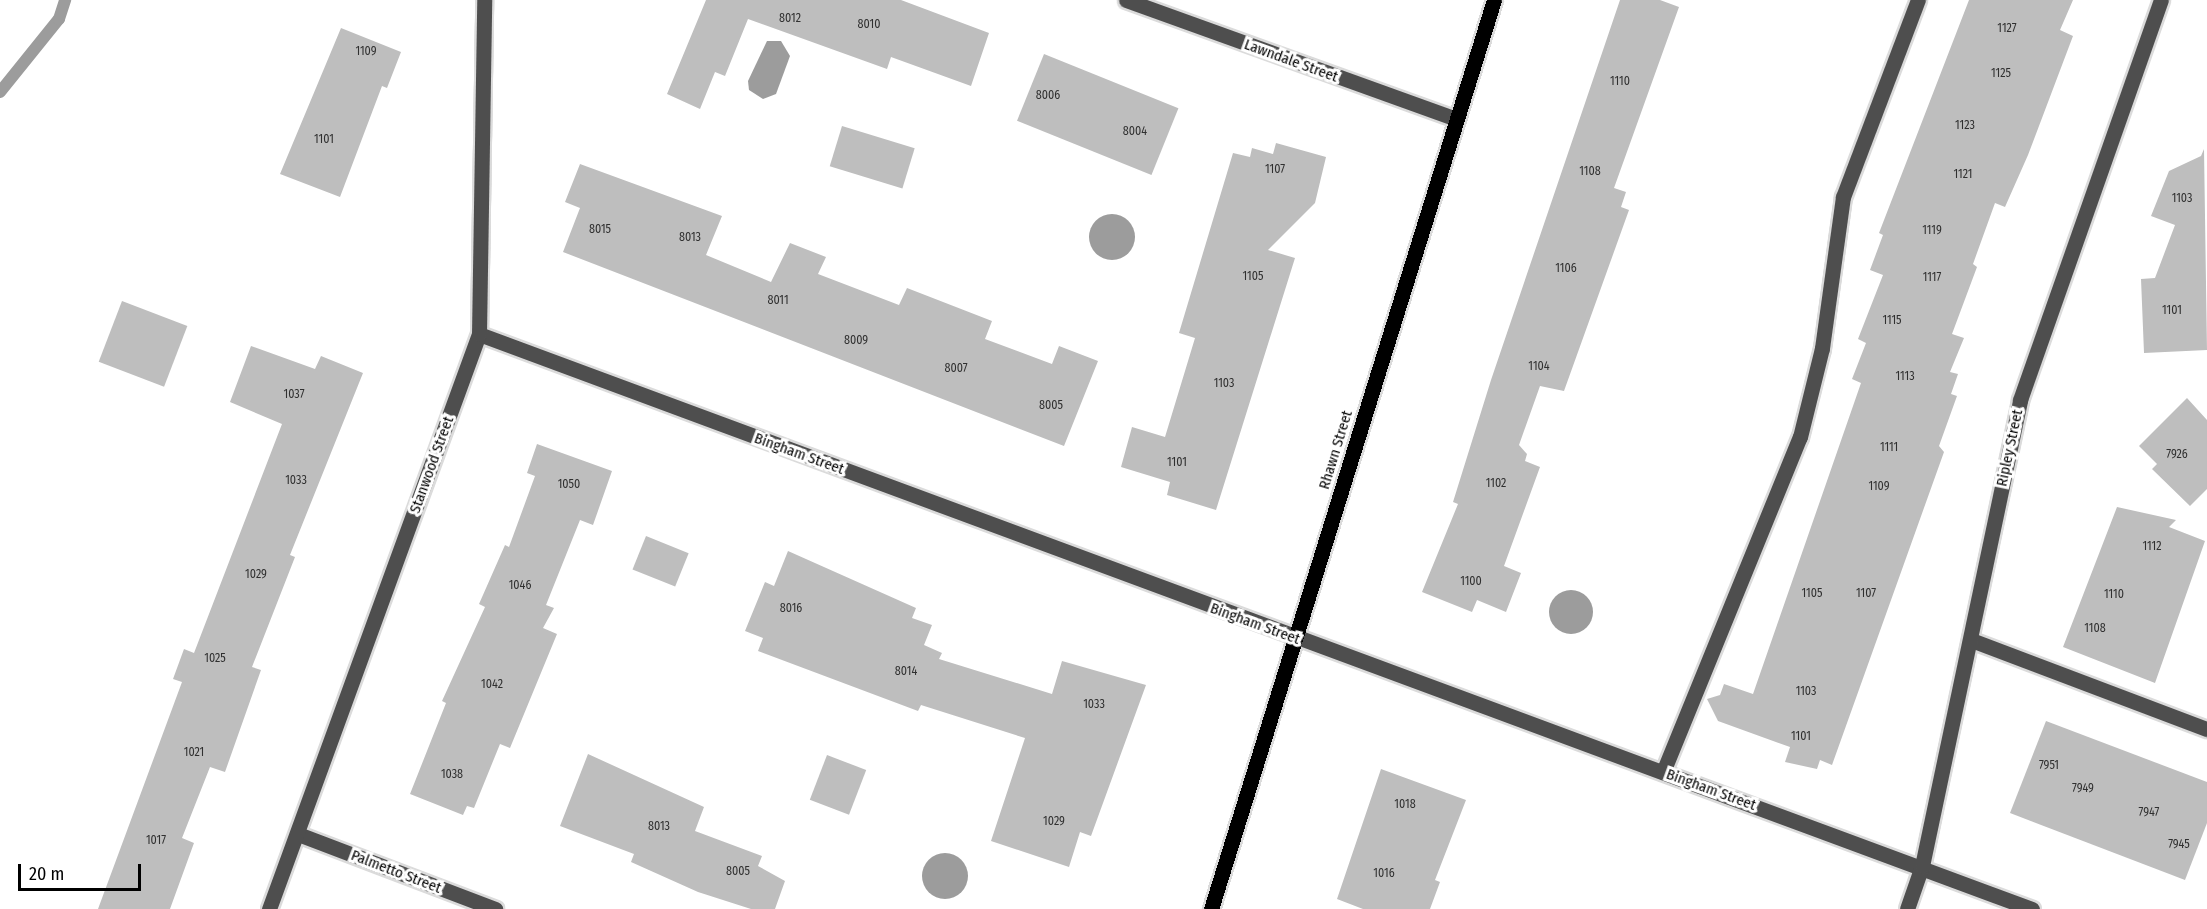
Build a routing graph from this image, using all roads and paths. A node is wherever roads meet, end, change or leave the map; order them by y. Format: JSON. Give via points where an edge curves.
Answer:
{"nodes":[{"id":1,"x":484,"y":0,"type":"edge"},
{"id":2,"x":1126,"y":0,"type":"edge"},
{"id":3,"x":1494,"y":0,"type":"edge"},
{"id":4,"x":1918,"y":0,"type":"edge"},
{"id":5,"x":2161,"y":0,"type":"edge"},
{"id":6,"x":1456,"y":119,"type":"junction"},
{"id":7,"x":479,"y":334,"type":"junction"},
{"id":8,"x":1298,"y":639,"type":"junction"},
{"id":9,"x":1971,"y":640,"type":"junction"},
{"id":10,"x":2207,"y":729,"type":"edge"},
{"id":11,"x":1663,"y":772,"type":"junction"},
{"id":12,"x":298,"y":834,"type":"junction"},
{"id":13,"x":1922,"y":867,"type":"junction"},
{"id":14,"x":269,"y":909,"type":"edge"},
{"id":15,"x":495,"y":909,"type":"edge"},
{"id":16,"x":1211,"y":909,"type":"edge"},
{"id":17,"x":1907,"y":909,"type":"edge"},
{"id":18,"x":2032,"y":909,"type":"edge"}],
"edges":[{"from":1,"to":7,"type":"street","name":"Stanwood Street"},
{"from":2,"to":6,"type":"street","name":"Lawndale Street"},
{"from":3,"to":6,"type":"main road","name":"Rhawn Street"},
{"from":4,"to":11,"type":"street","via":[[1843,197],[1822,348],[1800,437]]},
{"from":5,"to":9,"type":"street","name":"Ripley Street","via":[[2020,400]]},
{"from":6,"to":8,"type":"main road","name":"Rhawn Street"},
{"from":7,"to":8,"type":"street","name":"Bingham Street"},
{"from":7,"to":12,"type":"street","name":"Stanwood Street"},
{"from":8,"to":11,"type":"street","name":"Bingham Street"},
{"from":8,"to":16,"type":"main road","name":"Rhawn Street"},
{"from":9,"to":10,"type":"street"},
{"from":9,"to":13,"type":"street","name":"Ripley Street"},
{"from":11,"to":13,"type":"street","name":"Bingham Street"},
{"from":12,"to":14,"type":"street","name":"Stanwood Street"},
{"from":12,"to":15,"type":"street","name":"Palmetto Street"},
{"from":13,"to":17,"type":"street","name":"Ripley Street"},
{"from":13,"to":18,"type":"street","name":"Bingham Street"}]}
